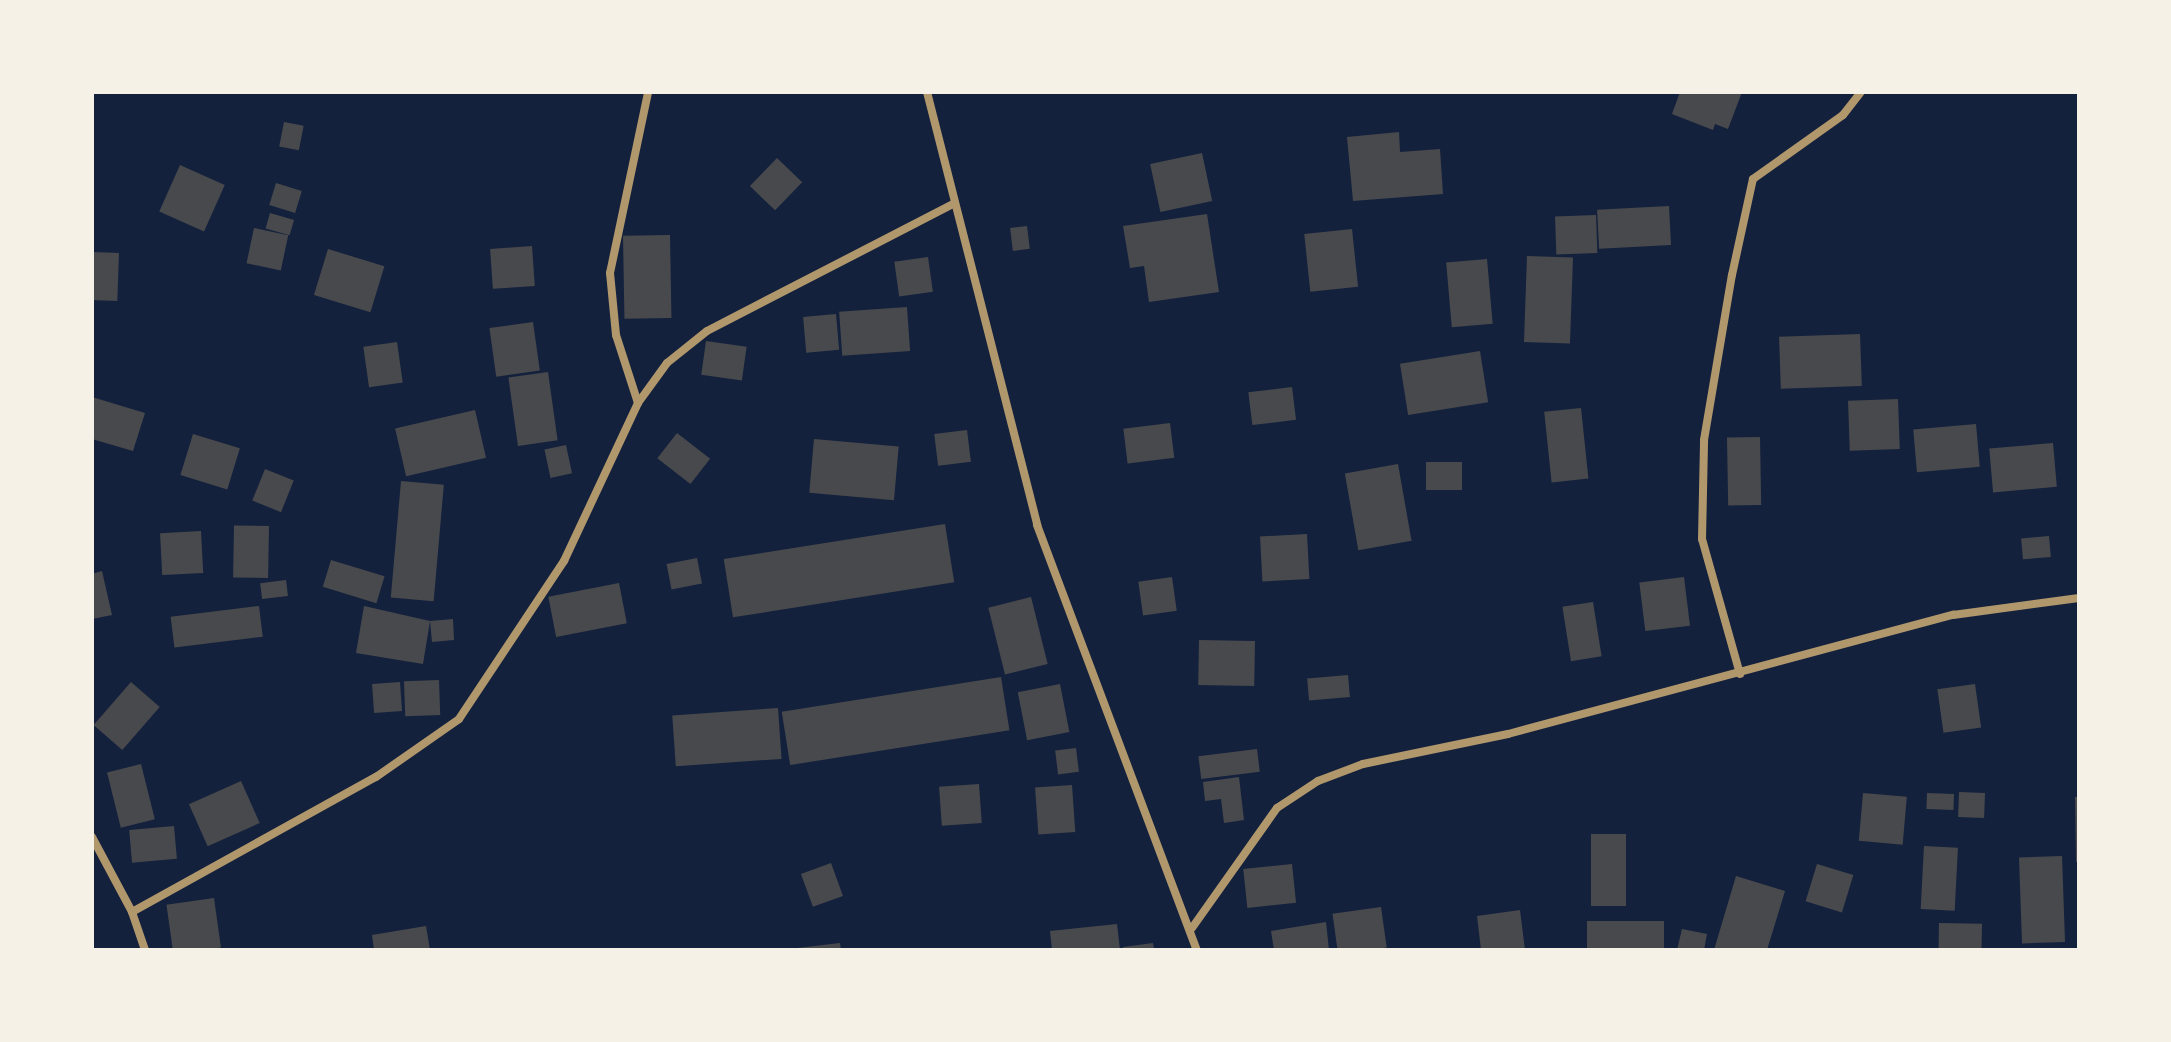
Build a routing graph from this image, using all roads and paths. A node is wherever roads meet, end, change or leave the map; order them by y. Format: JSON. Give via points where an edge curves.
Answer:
{"nodes":[{"id":1,"x":648,"y":92,"type":"edge"},
{"id":2,"x":927,"y":92,"type":"edge"},
{"id":3,"x":1861,"y":92,"type":"edge"},
{"id":4,"x":955,"y":203,"type":"junction"},
{"id":5,"x":638,"y":403,"type":"junction"},
{"id":6,"x":2079,"y":598,"type":"edge"},
{"id":7,"x":1740,"y":674,"type":"junction"},
{"id":8,"x":92,"y":837,"type":"edge"},
{"id":9,"x":132,"y":912,"type":"junction"},
{"id":10,"x":1192,"y":928,"type":"junction"},
{"id":11,"x":145,"y":950,"type":"edge"},
{"id":12,"x":1197,"y":950,"type":"edge"}],
"edges":[{"from":1,"to":5,"type":"street","via":[[610,273],[616,335]]},
{"from":2,"to":4,"type":"street"},
{"from":3,"to":7,"type":"street","via":[[1843,115],[1753,179],[1732,275],[1704,440],[1702,539]]},
{"from":4,"to":5,"type":"street","via":[[707,331],[667,363]]},
{"from":4,"to":10,"type":"street","via":[[1037,525]]},
{"from":5,"to":9,"type":"street","via":[[571,550],[459,719],[376,777]]},
{"from":6,"to":7,"type":"street","via":[[1953,615]]},
{"from":7,"to":10,"type":"street","via":[[1508,734],[1363,764],[1318,781],[1277,808]]},
{"from":8,"to":9,"type":"street"},
{"from":9,"to":11,"type":"street"},
{"from":10,"to":12,"type":"street"}]}
